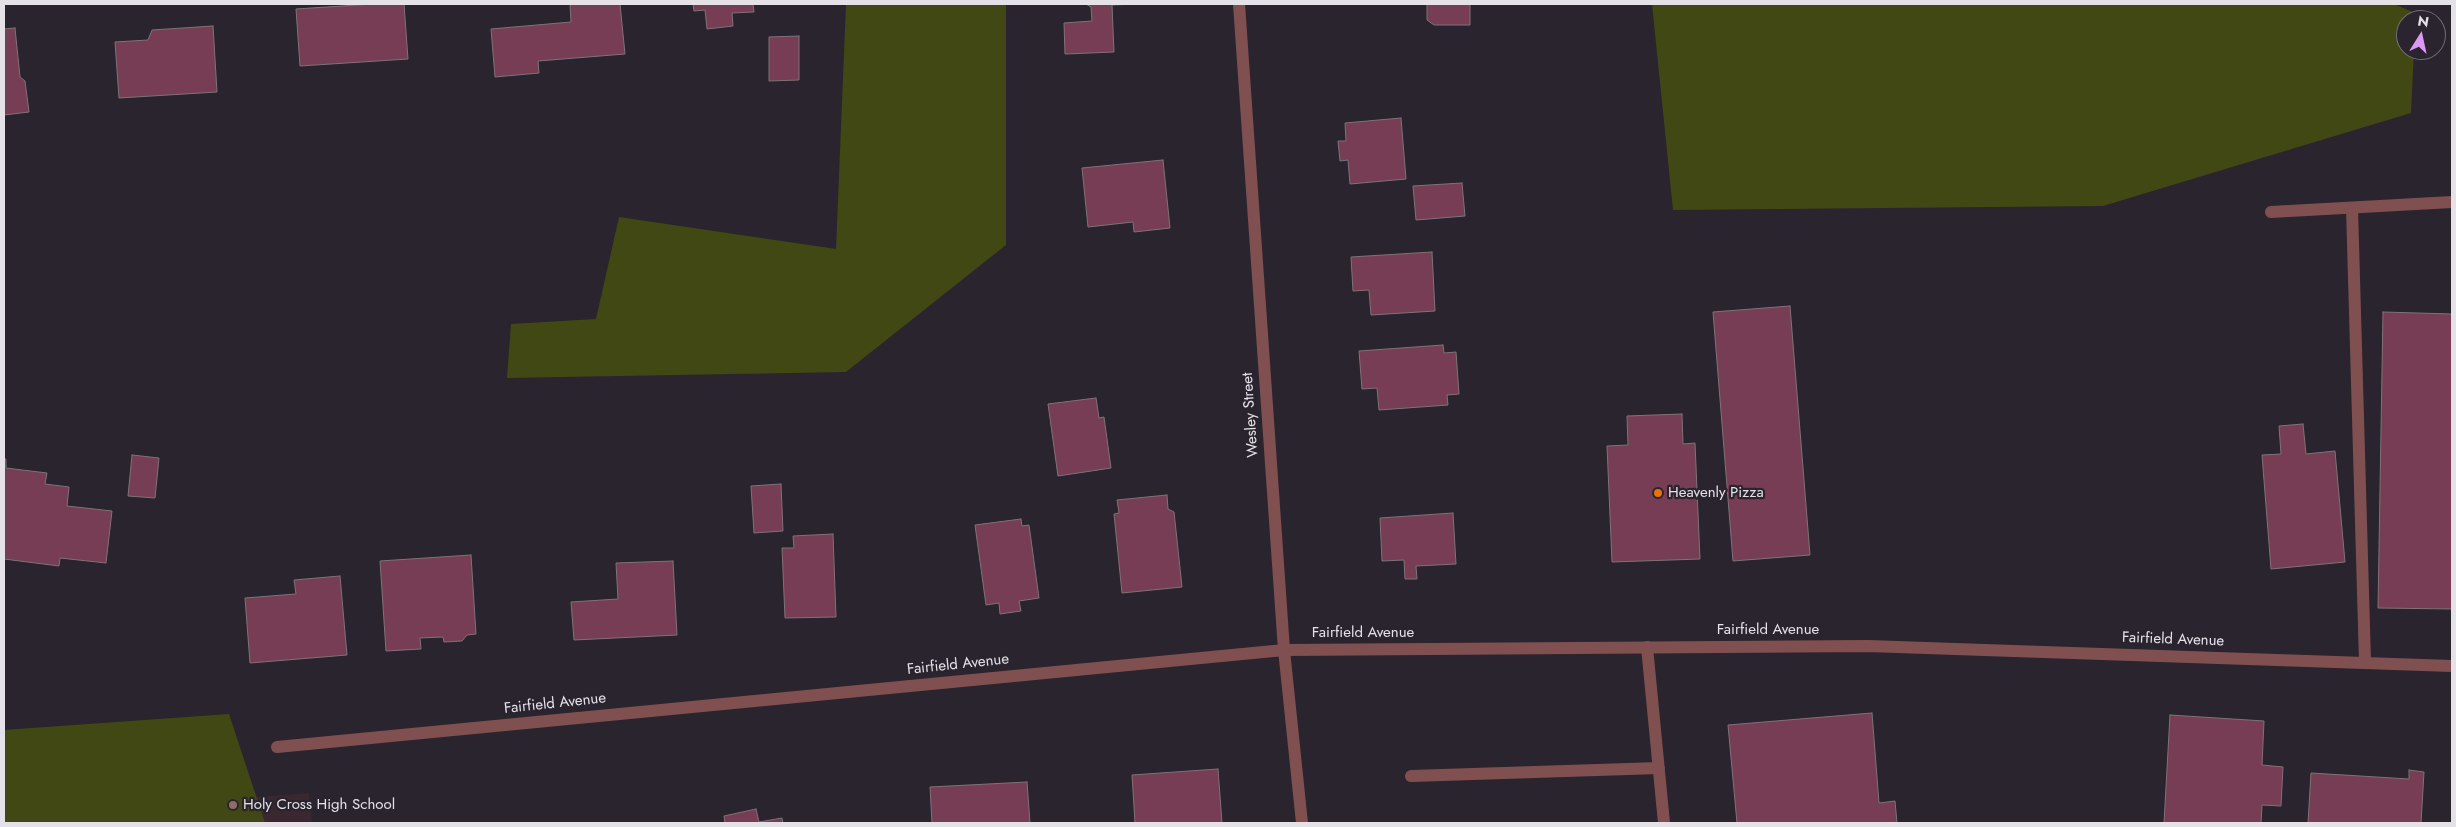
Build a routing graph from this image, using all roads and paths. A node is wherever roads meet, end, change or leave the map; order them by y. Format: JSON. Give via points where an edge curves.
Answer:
{"nodes":[{"id":1,"x":1239,"y":4,"type":"edge"},
{"id":2,"x":2452,"y":202,"type":"edge"},
{"id":3,"x":2352,"y":208,"type":"junction"},
{"id":4,"x":2271,"y":212,"type":"dead end"},
{"id":5,"x":1647,"y":647,"type":"junction"},
{"id":6,"x":1284,"y":650,"type":"junction"},
{"id":7,"x":2364,"y":662,"type":"junction"},
{"id":8,"x":2452,"y":666,"type":"edge"},
{"id":9,"x":278,"y":747,"type":"dead end"},
{"id":10,"x":1659,"y":768,"type":"junction"},
{"id":11,"x":1411,"y":776,"type":"dead end"},
{"id":12,"x":1302,"y":823,"type":"edge"},
{"id":13,"x":1664,"y":823,"type":"edge"}],
"edges":[{"from":1,"to":6,"type":"street","name":"Wesley Street"},
{"from":2,"to":3,"type":"street"},
{"from":3,"to":4,"type":"street"},
{"from":3,"to":7,"type":"street"},
{"from":5,"to":6,"type":"street","name":"Fairfield Avenue"},
{"from":5,"to":7,"type":"street","name":"Fairfield Avenue","via":[[1868,646]]},
{"from":5,"to":10,"type":"street"},
{"from":6,"to":9,"type":"street","name":"Fairfield Avenue"},
{"from":6,"to":12,"type":"street","name":"Wesley Street"},
{"from":7,"to":8,"type":"street","name":"Fairfield Avenue"},
{"from":10,"to":11,"type":"street"},
{"from":10,"to":13,"type":"street"}]}
